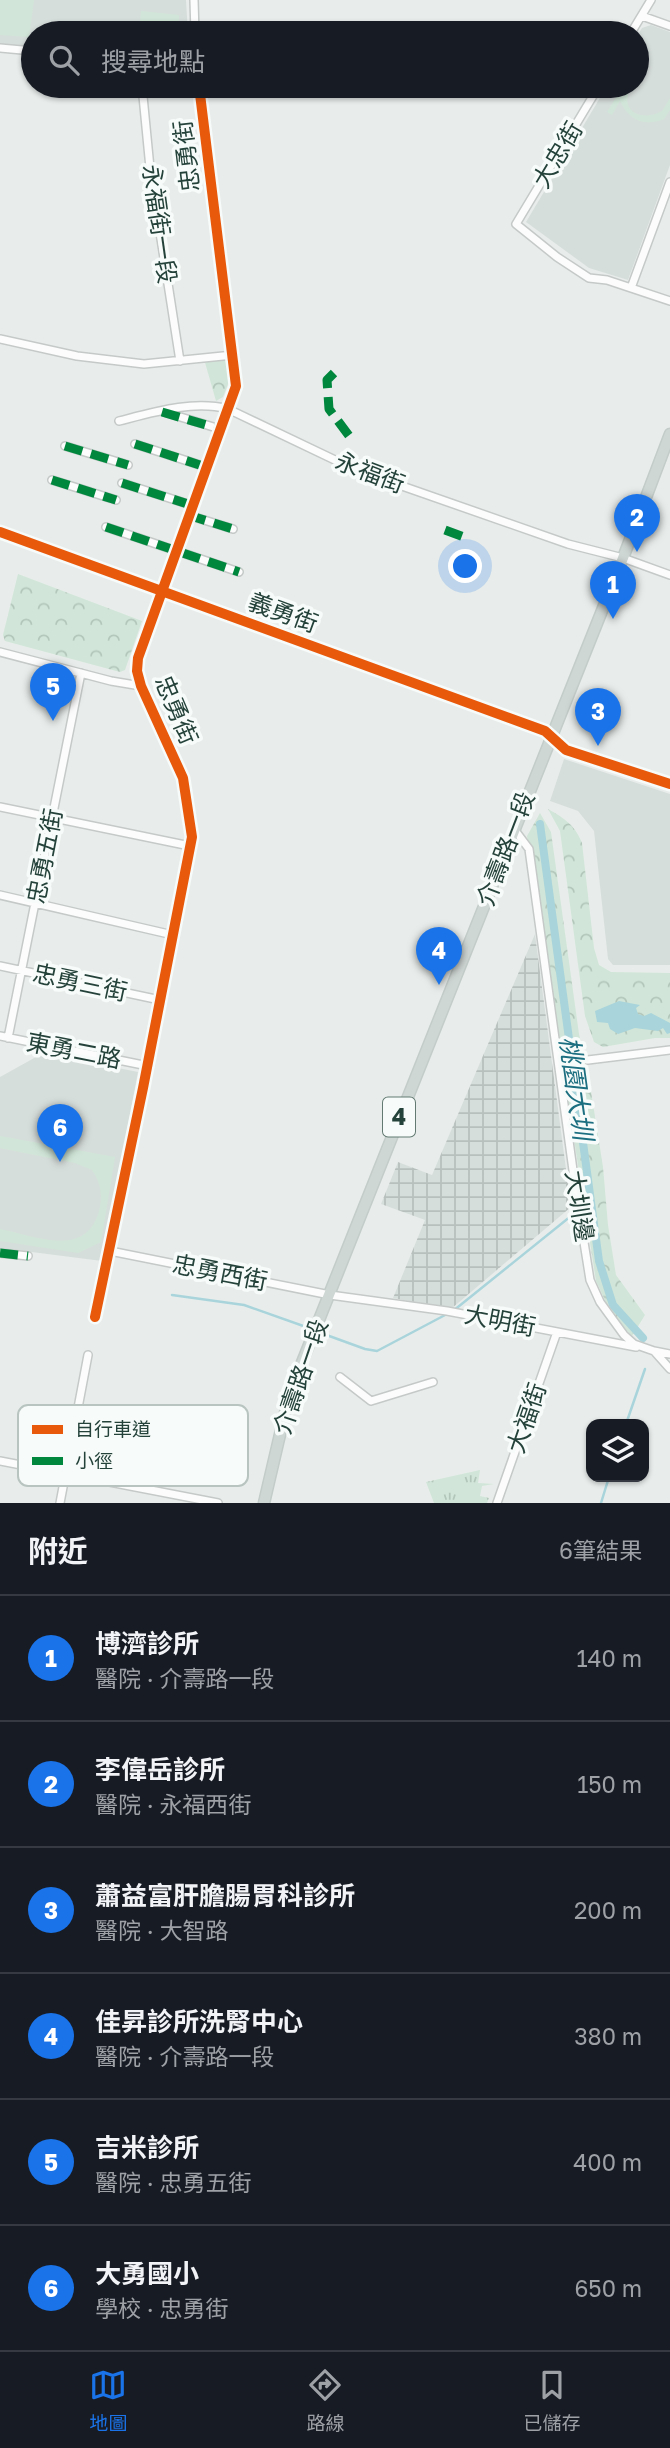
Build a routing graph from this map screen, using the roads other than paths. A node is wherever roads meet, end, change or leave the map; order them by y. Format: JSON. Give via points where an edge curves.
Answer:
{"nodes":[{"id":1,"x":194,"y":0,"type":"edge"},
{"id":2,"x":651,"y":0,"type":"edge"},
{"id":3,"x":642,"y":16,"type":"junction"},
{"id":4,"x":195,"y":21,"type":"edge"},
{"id":5,"x":639,"y":21,"type":"edge"},
{"id":6,"x":670,"y":26,"type":"edge"},
{"id":7,"x":0,"y":48,"type":"edge"},
{"id":8,"x":21,"y":50,"type":"edge"},
{"id":9,"x":143,"y":98,"type":"edge"},
{"id":10,"x":201,"y":98,"type":"edge"},
{"id":11,"x":592,"y":98,"type":"edge"},
{"id":12,"x":670,"y":182,"type":"edge"},
{"id":13,"x":631,"y":288,"type":"junction"},
{"id":14,"x":670,"y":301,"type":"edge"},
{"id":15,"x":0,"y":340,"type":"edge"},
{"id":16,"x":233,"y":355,"type":"junction"},
{"id":17,"x":180,"y":361,"type":"junction"},
{"id":18,"x":228,"y":409,"type":"junction"},
{"id":19,"x":162,"y":412,"type":"junction"},
{"id":20,"x":120,"y":421,"type":"dead end"},
{"id":21,"x":220,"y":429,"type":"junction"},
{"id":22,"x":670,"y":434,"type":"edge"},
{"id":23,"x":135,"y":443,"type":"dead end"},
{"id":24,"x":65,"y":446,"type":"dead end"},
{"id":25,"x":666,"y":454,"type":"edge"},
{"id":26,"x":128,"y":466,"type":"dead end"},
{"id":27,"x":206,"y":467,"type":"junction"},
{"id":28,"x":52,"y":480,"type":"dead end"},
{"id":29,"x":122,"y":483,"type":"dead end"},
{"id":30,"x":116,"y":500,"type":"dead end"},
{"id":31,"x":191,"y":505,"type":"junction"},
{"id":32,"x":188,"y":515,"type":"junction"},
{"id":33,"x":106,"y":527,"type":"dead end"},
{"id":34,"x":233,"y":529,"type":"dead end"},
{"id":35,"x":0,"y":532,"type":"edge"},
{"id":36,"x":176,"y":551,"type":"junction"},
{"id":37,"x":623,"y":558,"type":"junction"},
{"id":38,"x":239,"y":572,"type":"dead end"},
{"id":39,"x":670,"y":575,"type":"edge"},
{"id":40,"x":162,"y":591,"type":"junction"},
{"id":41,"x":0,"y":652,"type":"edge"},
{"id":42,"x":81,"y":673,"type":"junction"},
{"id":43,"x":141,"y":686,"type":"junction"},
{"id":44,"x":551,"y":736,"type":"junction"},
{"id":45,"x":670,"y":784,"type":"edge"},
{"id":46,"x":0,"y":807,"type":"edge"},
{"id":47,"x":52,"y":818,"type":"junction"},
{"id":48,"x":514,"y":829,"type":"junction"},
{"id":49,"x":190,"y":846,"type":"junction"},
{"id":50,"x":0,"y":895,"type":"edge"},
{"id":51,"x":36,"y":903,"type":"junction"},
{"id":52,"x":173,"y":935,"type":"junction"},
{"id":53,"x":0,"y":966,"type":"edge"},
{"id":54,"x":23,"y":971,"type":"junction"},
{"id":55,"x":160,"y":1000,"type":"junction"},
{"id":56,"x":4,"y":1037,"type":"edge"},
{"id":57,"x":670,"y":1050,"type":"edge"},
{"id":58,"x":588,"y":1060,"type":"dead end"},
{"id":59,"x":148,"y":1066,"type":"junction"},
{"id":60,"x":110,"y":1251,"type":"junction"},
{"id":61,"x":0,"y":1253,"type":"edge"},
{"id":62,"x":28,"y":1256,"type":"dead end"},
{"id":63,"x":330,"y":1295,"type":"junction"},
{"id":64,"x":94,"y":1317,"type":"dead end"},
{"id":65,"x":557,"y":1332,"type":"junction"},
{"id":66,"x":654,"y":1351,"type":"junction"},
{"id":67,"x":670,"y":1354,"type":"edge"},
{"id":68,"x":88,"y":1355,"type":"dead end"},
{"id":69,"x":670,"y":1369,"type":"edge"},
{"id":70,"x":340,"y":1377,"type":"dead end"},
{"id":71,"x":433,"y":1382,"type":"dead end"},
{"id":72,"x":79,"y":1405,"type":"edge"},
{"id":73,"x":0,"y":1461,"type":"edge"},
{"id":74,"x":18,"y":1465,"type":"edge"},
{"id":75,"x":129,"y":1486,"type":"edge"},
{"id":76,"x":218,"y":1503,"type":"edge"},
{"id":77,"x":264,"y":1503,"type":"edge"},
{"id":78,"x":497,"y":1503,"type":"edge"}],
"edges":[{"from":1,"to":4,"type":"street"},
{"from":2,"to":3,"type":"street"},
{"from":3,"to":5,"type":"street"},
{"from":3,"to":6,"type":"street"},
{"from":7,"to":8,"type":"street"},
{"from":9,"to":17,"type":"street","name":"永福街一段"},
{"from":10,"to":16,"type":"street","name":"忠勇街"},
{"from":11,"to":13,"type":"street","name":"大忠街","via":[[516,224],[589,278]]},
{"from":12,"to":13,"type":"street"},
{"from":13,"to":14,"type":"street"},
{"from":15,"to":17,"type":"street","via":[[144,364]]},
{"from":16,"to":17,"type":"street"},
{"from":16,"to":18,"type":"street","name":"忠勇街","via":[[236,386]]},
{"from":18,"to":19,"type":"street","name":"永福街","via":[[214,406]]},
{"from":18,"to":21,"type":"street","name":"忠勇街"},
{"from":18,"to":37,"type":"street","name":"永福街","via":[[382,479],[568,544]]},
{"from":19,"to":20,"type":"street","name":"永福街"},
{"from":19,"to":21,"type":"street"},
{"from":21,"to":27,"type":"street","name":"忠勇街"},
{"from":22,"to":25,"type":"main road","name":"介壽路一段","number":"4"},
{"from":23,"to":27,"type":"street"},
{"from":24,"to":26,"type":"street"},
{"from":25,"to":37,"type":"main road","name":"介壽路一段","number":"4"},
{"from":27,"to":31,"type":"street","name":"忠勇街"},
{"from":28,"to":30,"type":"street"},
{"from":29,"to":31,"type":"street"},
{"from":31,"to":32,"type":"street","name":"忠勇街"},
{"from":32,"to":34,"type":"street"},
{"from":32,"to":36,"type":"street","name":"忠勇街"},
{"from":33,"to":36,"type":"street"},
{"from":35,"to":40,"type":"street","name":"義勇街"},
{"from":36,"to":38,"type":"street"},
{"from":36,"to":40,"type":"street","name":"忠勇街"},
{"from":37,"to":39,"type":"street","name":"永福街"},
{"from":37,"to":44,"type":"main road","name":"介壽路一段","number":"4"},
{"from":40,"to":43,"type":"street","name":"忠勇街","via":[[138,658]]},
{"from":40,"to":44,"type":"street","name":"義勇街"},
{"from":41,"to":42,"type":"street"},
{"from":42,"to":43,"type":"street"},
{"from":42,"to":47,"type":"street","name":"忠勇五街"},
{"from":43,"to":49,"type":"street","name":"忠勇街","via":[[183,778]]},
{"from":44,"to":45,"type":"street","name":"義勇街","via":[[566,750]]},
{"from":44,"to":48,"type":"main road","name":"介壽路一段","number":"4"},
{"from":46,"to":47,"type":"street"},
{"from":47,"to":49,"type":"street"},
{"from":47,"to":51,"type":"street","name":"忠勇五街"},
{"from":48,"to":63,"type":"main road","name":"介壽路一段","number":"4"},
{"from":48,"to":66,"type":"street","name":"大圳邊","via":[[529,849],[590,1280],[624,1335]]},
{"from":49,"to":52,"type":"street","name":"忠勇街"},
{"from":50,"to":51,"type":"street"},
{"from":51,"to":52,"type":"street"},
{"from":51,"to":54,"type":"street","name":"忠勇五街"},
{"from":52,"to":55,"type":"street","name":"忠勇街"},
{"from":53,"to":54,"type":"street","name":"忠勇三街"},
{"from":54,"to":55,"type":"street","name":"忠勇三街"},
{"from":54,"to":56,"type":"street","name":"忠勇五街"},
{"from":55,"to":59,"type":"street","name":"忠勇街"},
{"from":56,"to":59,"type":"street","name":"東勇二路"},
{"from":57,"to":58,"type":"street"},
{"from":59,"to":60,"type":"street","name":"忠勇街"},
{"from":60,"to":63,"type":"street","name":"忠勇西街"},
{"from":60,"to":64,"type":"street","name":"忠勇街"},
{"from":61,"to":62,"type":"street"},
{"from":63,"to":65,"type":"street","name":"大明街"},
{"from":63,"to":77,"type":"main road","name":"介壽路一段","number":"4","via":[[290,1397]]},
{"from":65,"to":66,"type":"street","name":"大明街"},
{"from":65,"to":78,"type":"street","name":"大福街"},
{"from":66,"to":67,"type":"street","name":"大明街"},
{"from":66,"to":69,"type":"street"},
{"from":68,"to":72,"type":"street"},
{"from":70,"to":71,"type":"street","via":[[370,1401]]},
{"from":73,"to":74,"type":"street"},
{"from":75,"to":76,"type":"street"}]}
